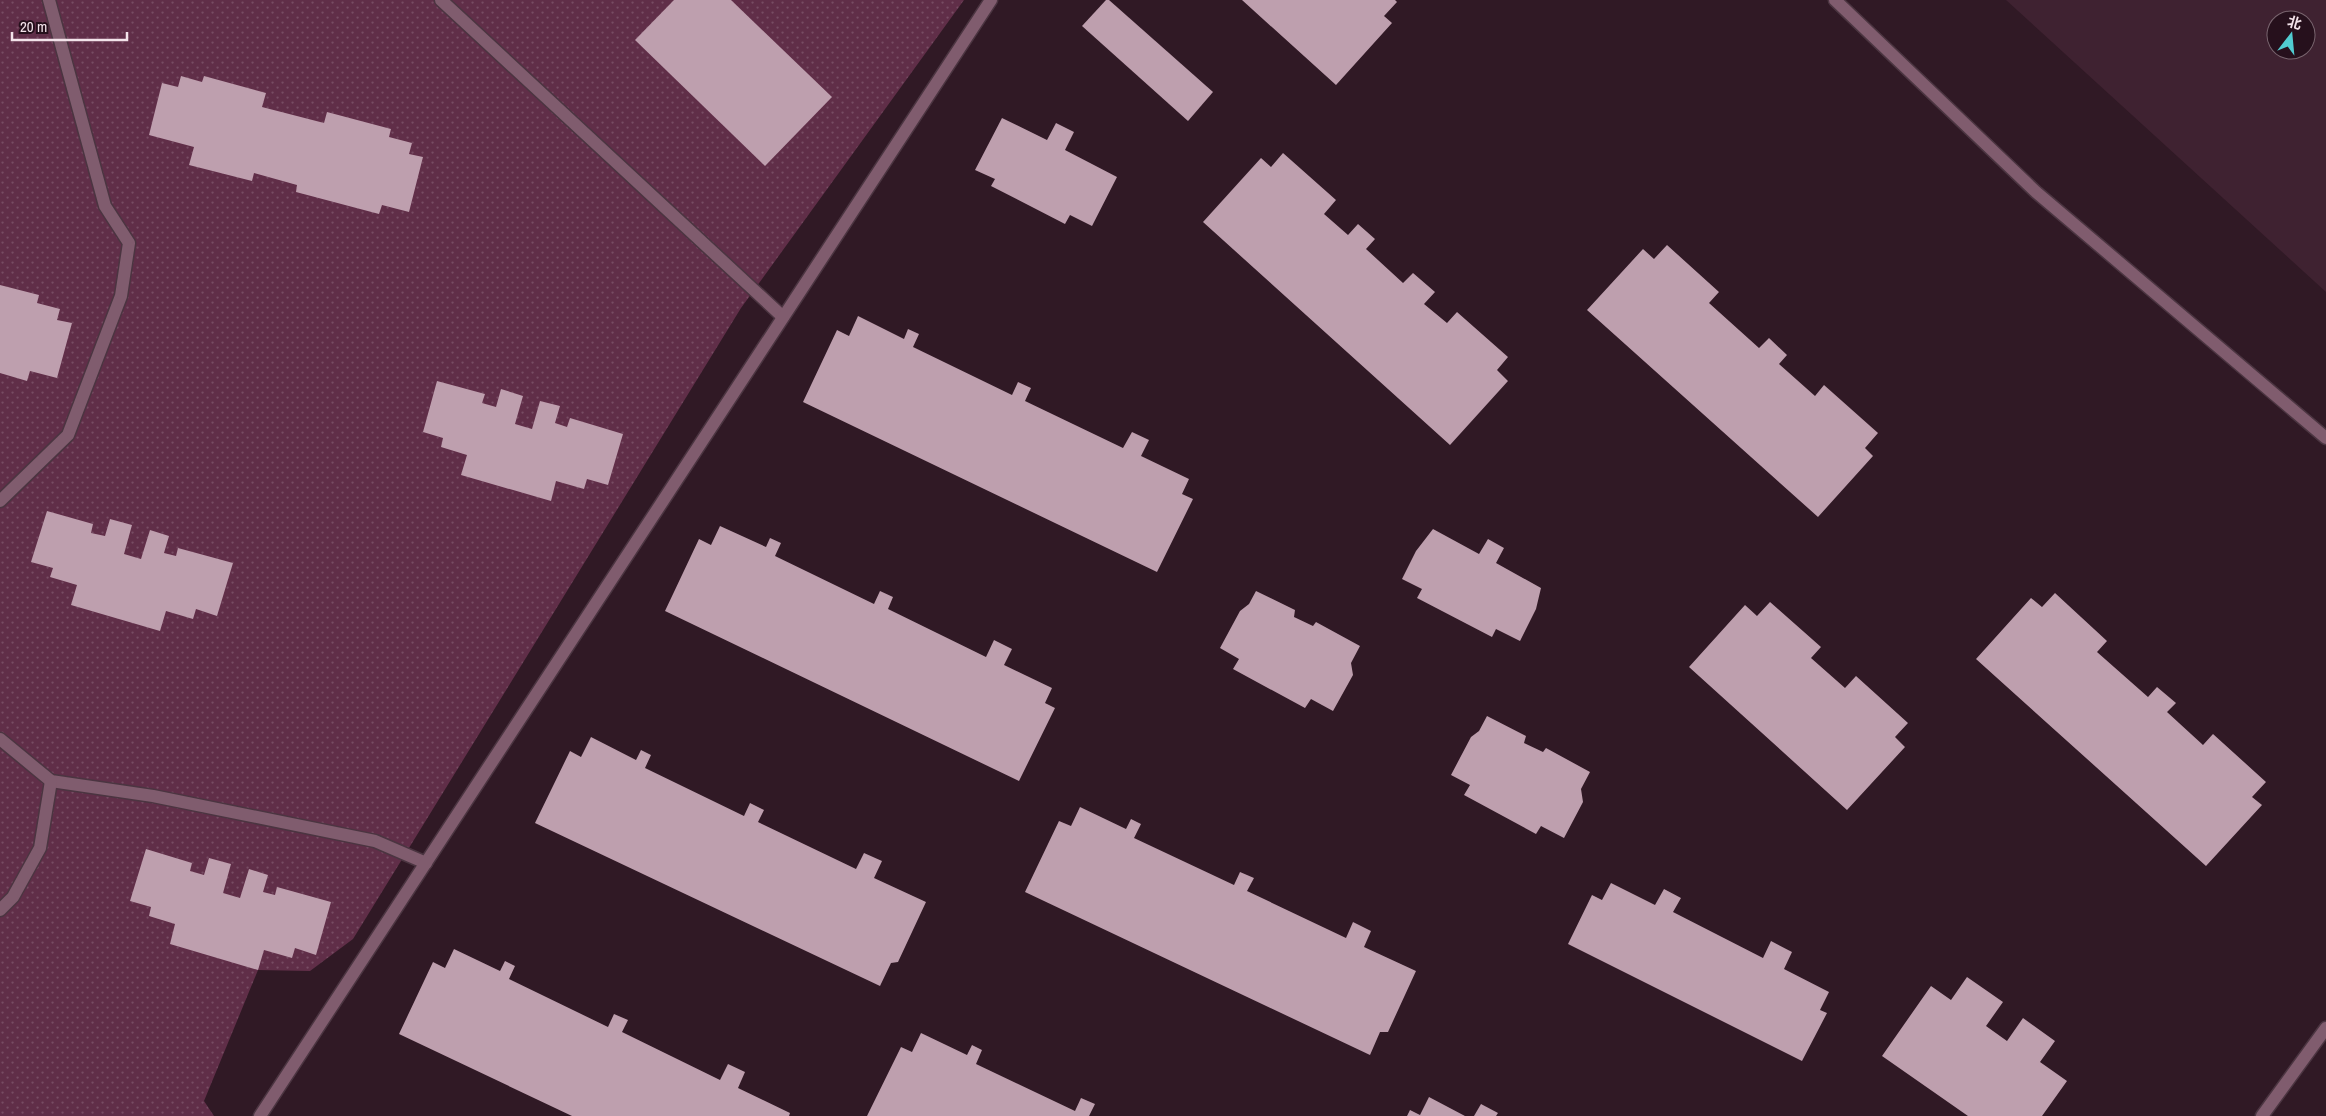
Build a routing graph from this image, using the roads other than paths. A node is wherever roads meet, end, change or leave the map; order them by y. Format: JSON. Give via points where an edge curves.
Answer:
{"nodes":[{"id":1,"x":49,"y":0,"type":"edge"},
{"id":2,"x":441,"y":0,"type":"edge"},
{"id":3,"x":991,"y":0,"type":"edge"},
{"id":4,"x":1835,"y":0,"type":"edge"},
{"id":5,"x":783,"y":317,"type":"junction"},
{"id":6,"x":2326,"y":438,"type":"edge"},
{"id":7,"x":0,"y":501,"type":"edge"},
{"id":8,"x":0,"y":739,"type":"edge"},
{"id":9,"x":51,"y":781,"type":"junction"},
{"id":10,"x":426,"y":863,"type":"junction"},
{"id":11,"x":0,"y":910,"type":"edge"},
{"id":12,"x":2326,"y":1028,"type":"edge"},
{"id":13,"x":260,"y":1116,"type":"edge"},
{"id":14,"x":2262,"y":1116,"type":"edge"}],
"edges":[{"from":1,"to":7,"type":"street","via":[[105,206],[129,243],[122,296],[68,435]]},
{"from":2,"to":5,"type":"street"},
{"from":3,"to":5,"type":"street"},
{"from":4,"to":6,"type":"street","via":[[2036,192]]},
{"from":5,"to":10,"type":"street"},
{"from":8,"to":9,"type":"street"},
{"from":9,"to":10,"type":"street","via":[[153,796],[375,841]]},
{"from":9,"to":11,"type":"street","via":[[40,848],[13,897]]},
{"from":10,"to":13,"type":"street"},
{"from":12,"to":14,"type":"street"}]}
